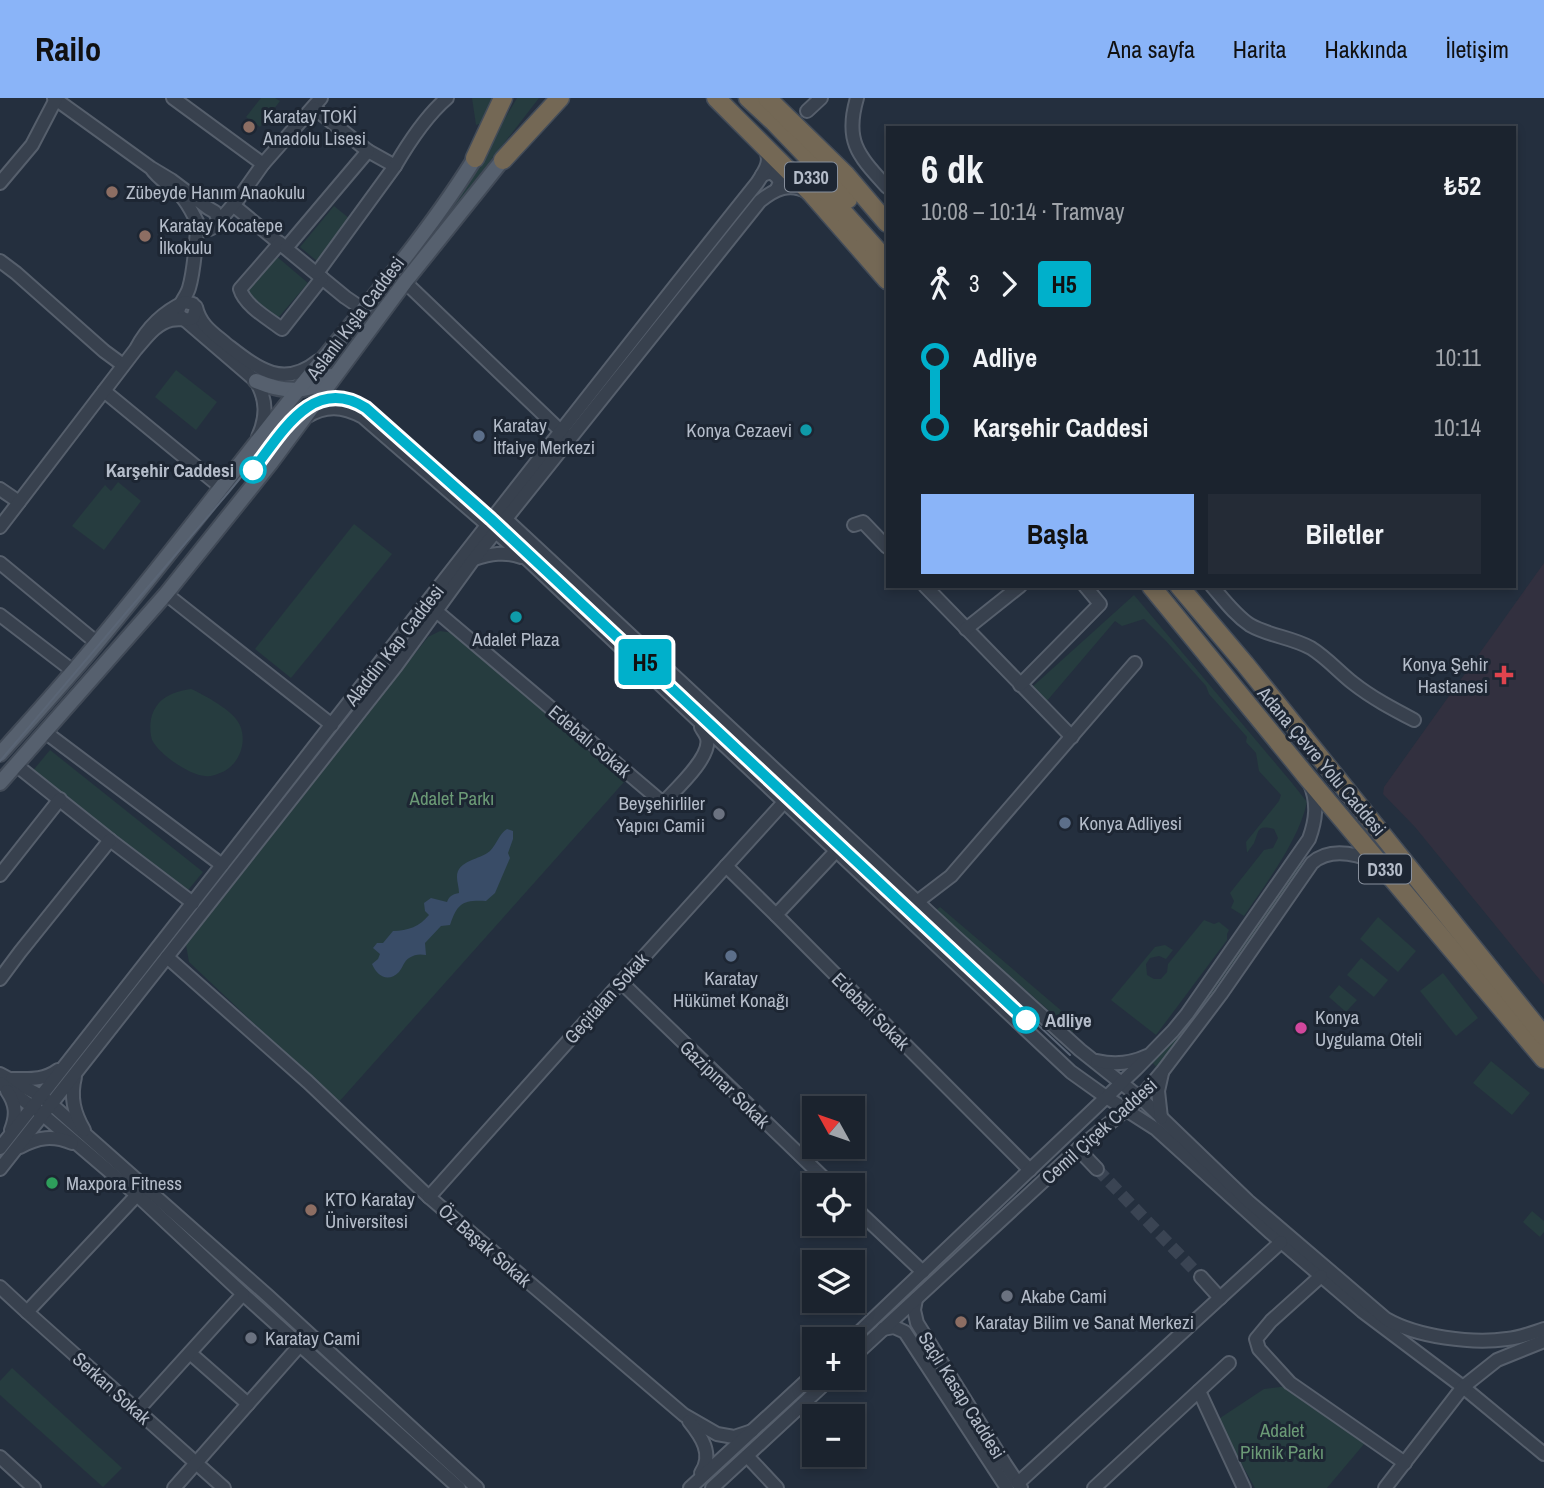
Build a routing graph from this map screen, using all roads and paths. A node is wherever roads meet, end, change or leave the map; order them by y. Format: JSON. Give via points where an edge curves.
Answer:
{"nodes":[{"id":1,"x":173,"y":98,"type":"edge"},
{"id":2,"x":447,"y":98,"type":"edge"},
{"id":3,"x":503,"y":98,"type":"edge"},
{"id":4,"x":511,"y":98,"type":"edge"},
{"id":5,"x":548,"y":98,"type":"edge"},
{"id":6,"x":560,"y":98,"type":"edge"},
{"id":7,"x":707,"y":98,"type":"edge"},
{"id":8,"x":716,"y":98,"type":"edge"},
{"id":9,"x":730,"y":98,"type":"edge"},
{"id":10,"x":748,"y":98,"type":"edge"},
{"id":11,"x":769,"y":98,"type":"edge"},
{"id":12,"x":821,"y":98,"type":"edge"},
{"id":13,"x":857,"y":98,"type":"edge"},
{"id":14,"x":55,"y":99,"type":"edge"},
{"id":15,"x":318,"y":103,"type":"edge"},
{"id":16,"x":807,"y":111,"type":"dead end"},
{"id":17,"x":742,"y":123,"type":"junction"},
{"id":18,"x":757,"y":138,"type":"junction"},
{"id":19,"x":368,"y":151,"type":"junction"},
{"id":20,"x":475,"y":158,"type":"junction"},
{"id":21,"x":503,"y":160,"type":"junction"},
{"id":22,"x":263,"y":164,"type":"junction"},
{"id":23,"x":395,"y":166,"type":"junction"},
{"id":24,"x":151,"y":168,"type":"junction"},
{"id":25,"x":762,"y":175,"type":"junction"},
{"id":26,"x":0,"y":183,"type":"edge"},
{"id":27,"x":248,"y":184,"type":"junction"},
{"id":28,"x":886,"y":186,"type":"edge"},
{"id":29,"x":777,"y":189,"type":"junction"},
{"id":30,"x":813,"y":194,"type":"junction"},
{"id":31,"x":233,"y":205,"type":"junction"},
{"id":32,"x":209,"y":209,"type":"junction"},
{"id":33,"x":886,"y":222,"type":"edge"},
{"id":34,"x":197,"y":223,"type":"junction"},
{"id":35,"x":213,"y":227,"type":"junction"},
{"id":36,"x":886,"y":243,"type":"edge"},
{"id":37,"x":283,"y":245,"type":"junction"},
{"id":38,"x":886,"y":260,"type":"edge"},
{"id":39,"x":0,"y":261,"type":"edge"},
{"id":40,"x":319,"y":276,"type":"junction"},
{"id":41,"x":886,"y":279,"type":"edge"},
{"id":42,"x":405,"y":282,"type":"junction"},
{"id":43,"x":182,"y":303,"type":"junction"},
{"id":44,"x":196,"y":310,"type":"junction"},
{"id":45,"x":364,"y":310,"type":"junction"},
{"id":46,"x":182,"y":319,"type":"junction"},
{"id":47,"x":136,"y":349,"type":"junction"},
{"id":48,"x":331,"y":349,"type":"junction"},
{"id":49,"x":123,"y":365,"type":"junction"},
{"id":50,"x":342,"y":366,"type":"junction"},
{"id":51,"x":256,"y":381,"type":"junction"},
{"id":52,"x":298,"y":390,"type":"junction"},
{"id":53,"x":104,"y":391,"type":"junction"},
{"id":54,"x":306,"y":417,"type":"junction"},
{"id":55,"x":566,"y":436,"type":"junction"},
{"id":56,"x":254,"y":446,"type":"junction"},
{"id":57,"x":222,"y":488,"type":"junction"},
{"id":58,"x":0,"y":489,"type":"edge"},
{"id":59,"x":19,"y":502,"type":"junction"},
{"id":60,"x":464,"y":504,"type":"junction"},
{"id":61,"x":502,"y":516,"type":"junction"},
{"id":62,"x":854,"y":525,"type":"dead end"},
{"id":63,"x":0,"y":527,"type":"edge"},
{"id":64,"x":492,"y":528,"type":"junction"},
{"id":65,"x":470,"y":546,"type":"junction"},
{"id":66,"x":886,"y":546,"type":"edge"},
{"id":67,"x":473,"y":560,"type":"junction"},
{"id":68,"x":528,"y":560,"type":"junction"},
{"id":69,"x":0,"y":563,"type":"edge"},
{"id":70,"x":927,"y":588,"type":"edge"},
{"id":71,"x":1017,"y":588,"type":"edge"},
{"id":72,"x":1087,"y":588,"type":"edge"},
{"id":73,"x":1153,"y":588,"type":"edge"},
{"id":74,"x":1182,"y":588,"type":"edge"},
{"id":75,"x":1214,"y":588,"type":"edge"},
{"id":76,"x":166,"y":593,"type":"junction"},
{"id":77,"x":435,"y":610,"type":"junction"},
{"id":78,"x":0,"y":615,"type":"edge"},
{"id":79,"x":966,"y":629,"type":"junction"},
{"id":80,"x":97,"y":643,"type":"junction"},
{"id":81,"x":1135,"y":663,"type":"dead end"},
{"id":82,"x":73,"y":671,"type":"junction"},
{"id":83,"x":1020,"y":685,"type":"junction"},
{"id":84,"x":695,"y":717,"type":"junction"},
{"id":85,"x":1414,"y":720,"type":"dead end"},
{"id":86,"x":332,"y":725,"type":"junction"},
{"id":87,"x":45,"y":732,"type":"junction"},
{"id":88,"x":1072,"y":737,"type":"junction"},
{"id":89,"x":0,"y":754,"type":"edge"},
{"id":90,"x":16,"y":765,"type":"junction"},
{"id":91,"x":1307,"y":778,"type":"junction"},
{"id":92,"x":0,"y":783,"type":"edge"},
{"id":93,"x":60,"y":799,"type":"junction"},
{"id":94,"x":785,"y":801,"type":"junction"},
{"id":95,"x":110,"y":840,"type":"junction"},
{"id":96,"x":837,"y":849,"type":"junction"},
{"id":97,"x":1300,"y":853,"type":"junction"},
{"id":98,"x":1312,"y":863,"type":"junction"},
{"id":99,"x":222,"y":865,"type":"junction"},
{"id":100,"x":726,"y":866,"type":"junction"},
{"id":101,"x":1382,"y":866,"type":"junction"},
{"id":102,"x":0,"y":875,"type":"edge"},
{"id":103,"x":917,"y":902,"type":"junction"},
{"id":104,"x":193,"y":903,"type":"junction"},
{"id":105,"x":776,"y":915,"type":"junction"},
{"id":106,"x":1456,"y":928,"type":"junction"},
{"id":107,"x":1453,"y":950,"type":"junction"},
{"id":108,"x":167,"y":957,"type":"junction"},
{"id":109,"x":0,"y":979,"type":"edge"},
{"id":110,"x":621,"y":982,"type":"junction"},
{"id":111,"x":1544,"y":1020,"type":"edge"},
{"id":112,"x":1544,"y":1036,"type":"edge"},
{"id":113,"x":1080,"y":1050,"type":"junction"},
{"id":114,"x":1150,"y":1054,"type":"junction"},
{"id":115,"x":1091,"y":1059,"type":"junction"},
{"id":116,"x":1544,"y":1059,"type":"edge"},
{"id":117,"x":71,"y":1068,"type":"junction"},
{"id":118,"x":1163,"y":1072,"type":"junction"},
{"id":119,"x":1544,"y":1072,"type":"edge"},
{"id":120,"x":1077,"y":1076,"type":"junction"},
{"id":121,"x":3,"y":1080,"type":"edge"},
{"id":122,"x":1121,"y":1083,"type":"junction"},
{"id":123,"x":1102,"y":1095,"type":"junction"},
{"id":124,"x":1140,"y":1098,"type":"junction"},
{"id":125,"x":41,"y":1105,"type":"junction"},
{"id":126,"x":1122,"y":1113,"type":"junction"},
{"id":127,"x":1085,"y":1116,"type":"junction"},
{"id":128,"x":1161,"y":1118,"type":"junction"},
{"id":129,"x":1098,"y":1132,"type":"junction"},
{"id":130,"x":84,"y":1141,"type":"junction"},
{"id":131,"x":7,"y":1146,"type":"edge"},
{"id":132,"x":1078,"y":1149,"type":"junction"},
{"id":133,"x":1097,"y":1169,"type":"tunnel mouth"},
{"id":134,"x":0,"y":1170,"type":"edge"},
{"id":135,"x":1030,"y":1170,"type":"junction"},
{"id":136,"x":819,"y":1173,"type":"edge"},
{"id":137,"x":137,"y":1195,"type":"junction"},
{"id":138,"x":429,"y":1197,"type":"junction"},
{"id":139,"x":865,"y":1217,"type":"edge"},
{"id":140,"x":1281,"y":1242,"type":"junction"},
{"id":141,"x":923,"y":1272,"type":"junction"},
{"id":142,"x":1321,"y":1276,"type":"junction"},
{"id":143,"x":1201,"y":1277,"type":"tunnel mouth"},
{"id":144,"x":0,"y":1287,"type":"edge"},
{"id":145,"x":243,"y":1294,"type":"junction"},
{"id":146,"x":1220,"y":1297,"type":"junction"},
{"id":147,"x":916,"y":1298,"type":"junction"},
{"id":148,"x":27,"y":1312,"type":"junction"},
{"id":149,"x":915,"y":1319,"type":"junction"},
{"id":150,"x":865,"y":1327,"type":"edge"},
{"id":151,"x":883,"y":1329,"type":"junction"},
{"id":152,"x":1544,"y":1329,"type":"edge"},
{"id":153,"x":905,"y":1332,"type":"junction"},
{"id":154,"x":1544,"y":1341,"type":"edge"},
{"id":155,"x":300,"y":1345,"type":"junction"},
{"id":156,"x":865,"y":1346,"type":"edge"},
{"id":157,"x":190,"y":1353,"type":"junction"},
{"id":158,"x":1229,"y":1363,"type":"dead end"},
{"id":159,"x":802,"y":1385,"type":"edge"},
{"id":160,"x":1464,"y":1387,"type":"junction"},
{"id":161,"x":818,"y":1390,"type":"edge"},
{"id":162,"x":1199,"y":1391,"type":"junction"},
{"id":163,"x":248,"y":1404,"type":"junction"},
{"id":164,"x":137,"y":1411,"type":"junction"},
{"id":165,"x":684,"y":1415,"type":"junction"},
{"id":166,"x":752,"y":1431,"type":"junction"},
{"id":167,"x":1544,"y":1454,"type":"edge"},
{"id":168,"x":747,"y":1456,"type":"junction"},
{"id":169,"x":0,"y":1457,"type":"edge"},
{"id":170,"x":196,"y":1463,"type":"junction"},
{"id":171,"x":1405,"y":1463,"type":"junction"},
{"id":172,"x":692,"y":1486,"type":"edge"},
{"id":173,"x":1016,"y":1486,"type":"edge"},
{"id":174,"x":34,"y":1488,"type":"edge"},
{"id":175,"x":174,"y":1488,"type":"edge"},
{"id":176,"x":224,"y":1488,"type":"edge"},
{"id":177,"x":459,"y":1488,"type":"edge"},
{"id":178,"x":477,"y":1488,"type":"edge"},
{"id":179,"x":712,"y":1488,"type":"edge"},
{"id":180,"x":777,"y":1488,"type":"edge"},
{"id":181,"x":1094,"y":1488,"type":"edge"},
{"id":182,"x":1244,"y":1488,"type":"edge"},
{"id":183,"x":1385,"y":1488,"type":"edge"}],
"edges":[{"from":1,"to":22,"type":"street"},
{"from":2,"to":23,"type":"street"},
{"from":3,"to":20,"type":"highway"},
{"from":4,"to":20,"type":"main road","name":"Aslanlı Kışla Caddesi"},
{"from":5,"to":21,"type":"main road","name":"Aslanlı Kışla Caddesi"},
{"from":6,"to":21,"type":"highway"},
{"from":7,"to":17,"type":"highway"},
{"from":8,"to":17,"type":"highway"},
{"from":9,"to":38,"type":"highway","number":"D330"},
{"from":10,"to":36,"type":"highway","number":"D330","via":[[836,185]]},
{"from":11,"to":33,"type":"highway"},
{"from":12,"to":16,"type":"street"},
{"from":13,"to":28,"type":"street","via":[[852,134],[863,160]]},
{"from":14,"to":24,"type":"street"},
{"from":14,"to":26,"type":"street","via":[[32,145]]},
{"from":15,"to":19,"type":"street"},
{"from":15,"to":22,"type":"street"},
{"from":17,"to":18,"type":"highway"},
{"from":18,"to":25,"type":"street","via":[[768,158]]},
{"from":18,"to":30,"type":"highway"},
{"from":19,"to":23,"type":"street"},
{"from":19,"to":37,"type":"street"},
{"from":20,"to":45,"type":"main road","name":"Aslanlı Kışla Caddesi"},
{"from":21,"to":42,"type":"main road","name":"Aslanlı Kışla Caddesi"},
{"from":22,"to":27,"type":"street"},
{"from":23,"to":40,"type":"street"},
{"from":24,"to":32,"type":"street"},
{"from":24,"to":34,"type":"street","via":[[183,198]]},
{"from":25,"to":29,"type":"street","via":[[774,173],[780,182]]},
{"from":25,"to":55,"type":"street","name":"Aladdin Kap Caddesi","via":[[627,345]]},
{"from":27,"to":31,"type":"street"},
{"from":27,"to":32,"type":"street"},
{"from":29,"to":30,"type":"street","via":[[799,187]]},
{"from":29,"to":55,"type":"street","name":"Aladdin Kap Caddesi","via":[[760,201]]},
{"from":30,"to":41,"type":"highway"},
{"from":31,"to":35,"type":"street"},
{"from":31,"to":37,"type":"street"},
{"from":32,"to":34,"type":"street","via":[[199,212]]},
{"from":32,"to":35,"type":"street","via":[[217,216]]},
{"from":34,"to":35,"type":"street","via":[[203,229]]},
{"from":34,"to":43,"type":"street","via":[[191,281]]},
{"from":35,"to":44,"type":"street","via":[[202,248]]},
{"from":37,"to":40,"type":"street"},
{"from":37,"to":40,"type":"street","via":[[240,289],[247,302],[282,329]]},
{"from":39,"to":49,"type":"street"},
{"from":40,"to":45,"type":"street"},
{"from":42,"to":50,"type":"main road","name":"Aslanlı Kışla Caddesi"},
{"from":42,"to":55,"type":"street"},
{"from":43,"to":44,"type":"street","via":[[191,302]]},
{"from":43,"to":46,"type":"street","via":[[177,311]]},
{"from":43,"to":47,"type":"street","via":[[155,321]]},
{"from":44,"to":46,"type":"street","via":[[191,320]]},
{"from":44,"to":48,"type":"street","via":[[208,329],[268,372],[296,373]]},
{"from":45,"to":48,"type":"main road","name":"Aslanlı Kışla Caddesi"},
{"from":46,"to":47,"type":"street","via":[[161,324]]},
{"from":46,"to":51,"type":"street"},
{"from":47,"to":49,"type":"street"},
{"from":48,"to":52,"type":"main road","name":"Aslanlı Kışla Caddesi"},
{"from":49,"to":53,"type":"street"},
{"from":50,"to":52,"type":"main road","via":[[326,381]]},
{"from":50,"to":54,"type":"main road","name":"Aslanlı Kışla Caddesi"},
{"from":51,"to":52,"type":"main road"},
{"from":51,"to":56,"type":"street","via":[[265,415]]},
{"from":52,"to":56,"type":"main road","name":"Aslanlı Kışla Caddesi"},
{"from":53,"to":57,"type":"street"},
{"from":53,"to":59,"type":"street"},
{"from":54,"to":60,"type":"street","via":[[333,407],[363,417]]},
{"from":54,"to":76,"type":"main road","name":"Aslanlı Kışla Caddesi"},
{"from":55,"to":61,"type":"street","name":"Aladdin Kap Caddesi"},
{"from":56,"to":57,"type":"main road","name":"Aslanlı Kışla Caddesi"},
{"from":57,"to":80,"type":"main road","name":"Aslanlı Kışla Caddesi"},
{"from":58,"to":59,"type":"street"},
{"from":59,"to":63,"type":"street"},
{"from":60,"to":64,"type":"street"},
{"from":60,"to":65,"type":"street","via":[[473,531]]},
{"from":61,"to":64,"type":"street","name":"Aladdin Kap Caddesi"},
{"from":61,"to":103,"type":"street"},
{"from":62,"to":66,"type":"street","via":[[863,522]]},
{"from":64,"to":65,"type":"street","name":"Aladdin Kap Caddesi"},
{"from":64,"to":67,"type":"street","name":"Aladdin Kap Caddesi"},
{"from":64,"to":68,"type":"street"},
{"from":65,"to":86,"type":"street","name":"Aladdin Kap Caddesi"},
{"from":67,"to":68,"type":"street","via":[[505,553]]},
{"from":67,"to":77,"type":"street","name":"Aladdin Kap Caddesi"},
{"from":68,"to":84,"type":"street"},
{"from":69,"to":80,"type":"street"},
{"from":70,"to":79,"type":"street"},
{"from":71,"to":79,"type":"street"},
{"from":72,"to":83,"type":"street","via":[[1100,604]]},
{"from":73,"to":91,"type":"highway","name":"Adana Çevre Yolu Caddesi","number":"D330"},
{"from":74,"to":106,"type":"highway","name":"Adana Çevre Yolu Caddesi","number":"D330"},
{"from":75,"to":85,"type":"street","via":[[1251,625],[1312,649],[1378,701]]},
{"from":76,"to":86,"type":"street"},
{"from":76,"to":87,"type":"main road","name":"Aslanlı Kışla Caddesi"},
{"from":77,"to":84,"type":"street","name":"Edebalı Sokak","via":[[663,803],[700,762],[706,748],[707,738]]},
{"from":77,"to":108,"type":"street","name":"Aladdin Kap Caddesi"},
{"from":78,"to":82,"type":"street"},
{"from":79,"to":83,"type":"street"},
{"from":80,"to":82,"type":"main road","name":"Aslanlı Kışla Caddesi"},
{"from":81,"to":88,"type":"street"},
{"from":82,"to":89,"type":"main road","name":"Aslanlı Kışla Caddesi"},
{"from":83,"to":88,"type":"street"},
{"from":84,"to":94,"type":"street"},
{"from":86,"to":99,"type":"street","name":"Aladdin Kap Caddesi"},
{"from":87,"to":90,"type":"main road","name":"Aslanlı Kışla Caddesi"},
{"from":87,"to":99,"type":"street"},
{"from":88,"to":103,"type":"street","via":[[951,876]]},
{"from":90,"to":92,"type":"main road","name":"Aslanlı Kışla Caddesi"},
{"from":90,"to":93,"type":"street"},
{"from":91,"to":97,"type":"street","name":"Cemil Çiçek Caddesi","via":[[1316,814]]},
{"from":91,"to":101,"type":"highway","name":"Adana Çevre Yolu Caddesi","number":"D330"},
{"from":93,"to":95,"type":"street"},
{"from":93,"to":102,"type":"street"},
{"from":94,"to":96,"type":"street"},
{"from":94,"to":100,"type":"street","name":"Geçitalan Sokak"},
{"from":95,"to":104,"type":"street"},
{"from":95,"to":109,"type":"street"},
{"from":96,"to":105,"type":"street"},
{"from":96,"to":120,"type":"street"},
{"from":97,"to":98,"type":"street","via":[[1309,853]]},
{"from":97,"to":114,"type":"street","name":"Cemil Çiçek Caddesi","via":[[1187,1014]]},
{"from":98,"to":101,"type":"street","via":[[1324,856],[1350,854]]},
{"from":98,"to":118,"type":"street","name":"Cemil Çiçek Caddesi"},
{"from":99,"to":104,"type":"street","name":"Aladdin Kap Caddesi"},
{"from":100,"to":105,"type":"street","name":"Edebali Sokak"},
{"from":100,"to":110,"type":"street","name":"Geçitalan Sokak"},
{"from":101,"to":107,"type":"highway","name":"Adana Çevre Yolu Caddesi","number":"D330"},
{"from":103,"to":113,"type":"street"},
{"from":104,"to":117,"type":"street","name":"Aladdin Kap Caddesi"},
{"from":105,"to":135,"type":"street","name":"Edebali Sokak"},
{"from":106,"to":111,"type":"highway","via":[[1488,954]]},
{"from":106,"to":112,"type":"highway","name":"Adana Çevre Yolu Caddesi","number":"D330"},
{"from":107,"to":116,"type":"highway","name":"Adana Çevre Yolu Caddesi","number":"D330"},
{"from":107,"to":119,"type":"highway"},
{"from":108,"to":117,"type":"street","name":"Aladdin Kap Caddesi"},
{"from":108,"to":138,"type":"street","name":"Öz Başak Sokak"},
{"from":110,"to":136,"type":"street","name":"Gazipınar Sokak"},
{"from":110,"to":138,"type":"street","name":"Geçitalan Sokak"},
{"from":113,"to":115,"type":"street"},
{"from":113,"to":120,"type":"street","via":[[1086,1061]]},
{"from":114,"to":115,"type":"street","via":[[1114,1064]]},
{"from":114,"to":122,"type":"street","name":"Cemil Çiçek Caddesi"},
{"from":115,"to":122,"type":"street"},
{"from":117,"to":121,"type":"street","via":[[39,1079]]},
{"from":117,"to":125,"type":"street","name":"Aladdin Kap Caddesi"},
{"from":117,"to":130,"type":"street","via":[[73,1105]]},
{"from":118,"to":124,"type":"street","name":"Cemil Çiçek Caddesi"},
{"from":118,"to":128,"type":"street","via":[[1158,1091]]},
{"from":120,"to":123,"type":"street"},
{"from":120,"to":127,"type":"street","via":[[1089,1097]]},
{"from":121,"to":125,"type":"street"},
{"from":121,"to":131,"type":"street","via":[[16,1111]]},
{"from":122,"to":123,"type":"street","name":"Cemil Çiçek Caddesi"},
{"from":122,"to":124,"type":"street"},
{"from":123,"to":126,"type":"street"},
{"from":123,"to":127,"type":"street","name":"Cemil Çiçek Caddesi"},
{"from":124,"to":126,"type":"street","name":"Cemil Çiçek Caddesi"},
{"from":124,"to":128,"type":"street"},
{"from":125,"to":130,"type":"street"},
{"from":125,"to":131,"type":"street","name":"Aladdin Kap Caddesi"},
{"from":126,"to":129,"type":"street","name":"Cemil Çiçek Caddesi"},
{"from":126,"to":140,"type":"street","via":[[1139,1117],[1156,1129]]},
{"from":127,"to":129,"type":"street","via":[[1100,1118]]},
{"from":127,"to":135,"type":"street","name":"Cemil Çiçek Caddesi"},
{"from":128,"to":152,"type":"street","via":[[1386,1319],[1433,1336],[1505,1340]]},
{"from":129,"to":132,"type":"street","name":"Cemil Çiçek Caddesi"},
{"from":130,"to":131,"type":"street","via":[[47,1137]]},
{"from":130,"to":137,"type":"street"},
{"from":130,"to":178,"type":"street","via":[[268,1296]]},
{"from":131,"to":134,"type":"street","name":"Aladdin Kap Caddesi"},
{"from":132,"to":133,"type":"street"},
{"from":132,"to":147,"type":"street","name":"Cemil Çiçek Caddesi"},
{"from":135,"to":141,"type":"street","name":"Cemil Çiçek Caddesi"},
{"from":137,"to":145,"type":"street"},
{"from":137,"to":148,"type":"street"},
{"from":138,"to":165,"type":"street","name":"Öz Başak Sokak"},
{"from":139,"to":141,"type":"street"},
{"from":140,"to":142,"type":"street"},
{"from":140,"to":146,"type":"street"},
{"from":141,"to":150,"type":"street","name":"Cemil Çiçek Caddesi"},
{"from":142,"to":160,"type":"street"},
{"from":142,"to":171,"type":"street","via":[[1271,1321],[1256,1339],[1259,1349],[1290,1383]]},
{"from":143,"to":146,"type":"street"},
{"from":144,"to":148,"type":"street","name":"Serkan Sokak"},
{"from":145,"to":155,"type":"street"},
{"from":145,"to":157,"type":"street"},
{"from":145,"to":164,"type":"street"},
{"from":146,"to":173,"type":"street"},
{"from":147,"to":149,"type":"street","name":"Saçlı Kasap Caddesi"},
{"from":147,"to":151,"type":"street","name":"Cemil Çiçek Caddesi"},
{"from":148,"to":164,"type":"street","name":"Serkan Sokak"},
{"from":149,"to":153,"type":"street","via":[[907,1318]]},
{"from":149,"to":173,"type":"street","name":"Saçlı Kasap Caddesi"},
{"from":151,"to":153,"type":"street","name":"Saçlı Kasap Caddesi"},
{"from":151,"to":156,"type":"street","name":"Cemil Çiçek Caddesi"},
{"from":153,"to":173,"type":"street","name":"Saçlı Kasap Caddesi"},
{"from":154,"to":160,"type":"street","via":[[1497,1360]]},
{"from":155,"to":163,"type":"street"},
{"from":155,"to":177,"type":"street"},
{"from":157,"to":163,"type":"street"},
{"from":157,"to":164,"type":"street"},
{"from":158,"to":162,"type":"street"},
{"from":159,"to":166,"type":"street"},
{"from":160,"to":167,"type":"street"},
{"from":160,"to":171,"type":"street"},
{"from":161,"to":168,"type":"street"},
{"from":162,"to":181,"type":"street"},
{"from":162,"to":182,"type":"street"},
{"from":163,"to":170,"type":"street"},
{"from":164,"to":170,"type":"street","name":"Serkan Sokak"},
{"from":165,"to":166,"type":"street","via":[[717,1434],[734,1437]]},
{"from":165,"to":172,"type":"street","via":[[707,1449],[706,1466]]},
{"from":166,"to":172,"type":"street"},
{"from":168,"to":179,"type":"street"},
{"from":168,"to":180,"type":"street"},
{"from":169,"to":174,"type":"street"},
{"from":170,"to":175,"type":"street"},
{"from":170,"to":176,"type":"street","name":"Serkan Sokak"},
{"from":171,"to":183,"type":"street"}]}
